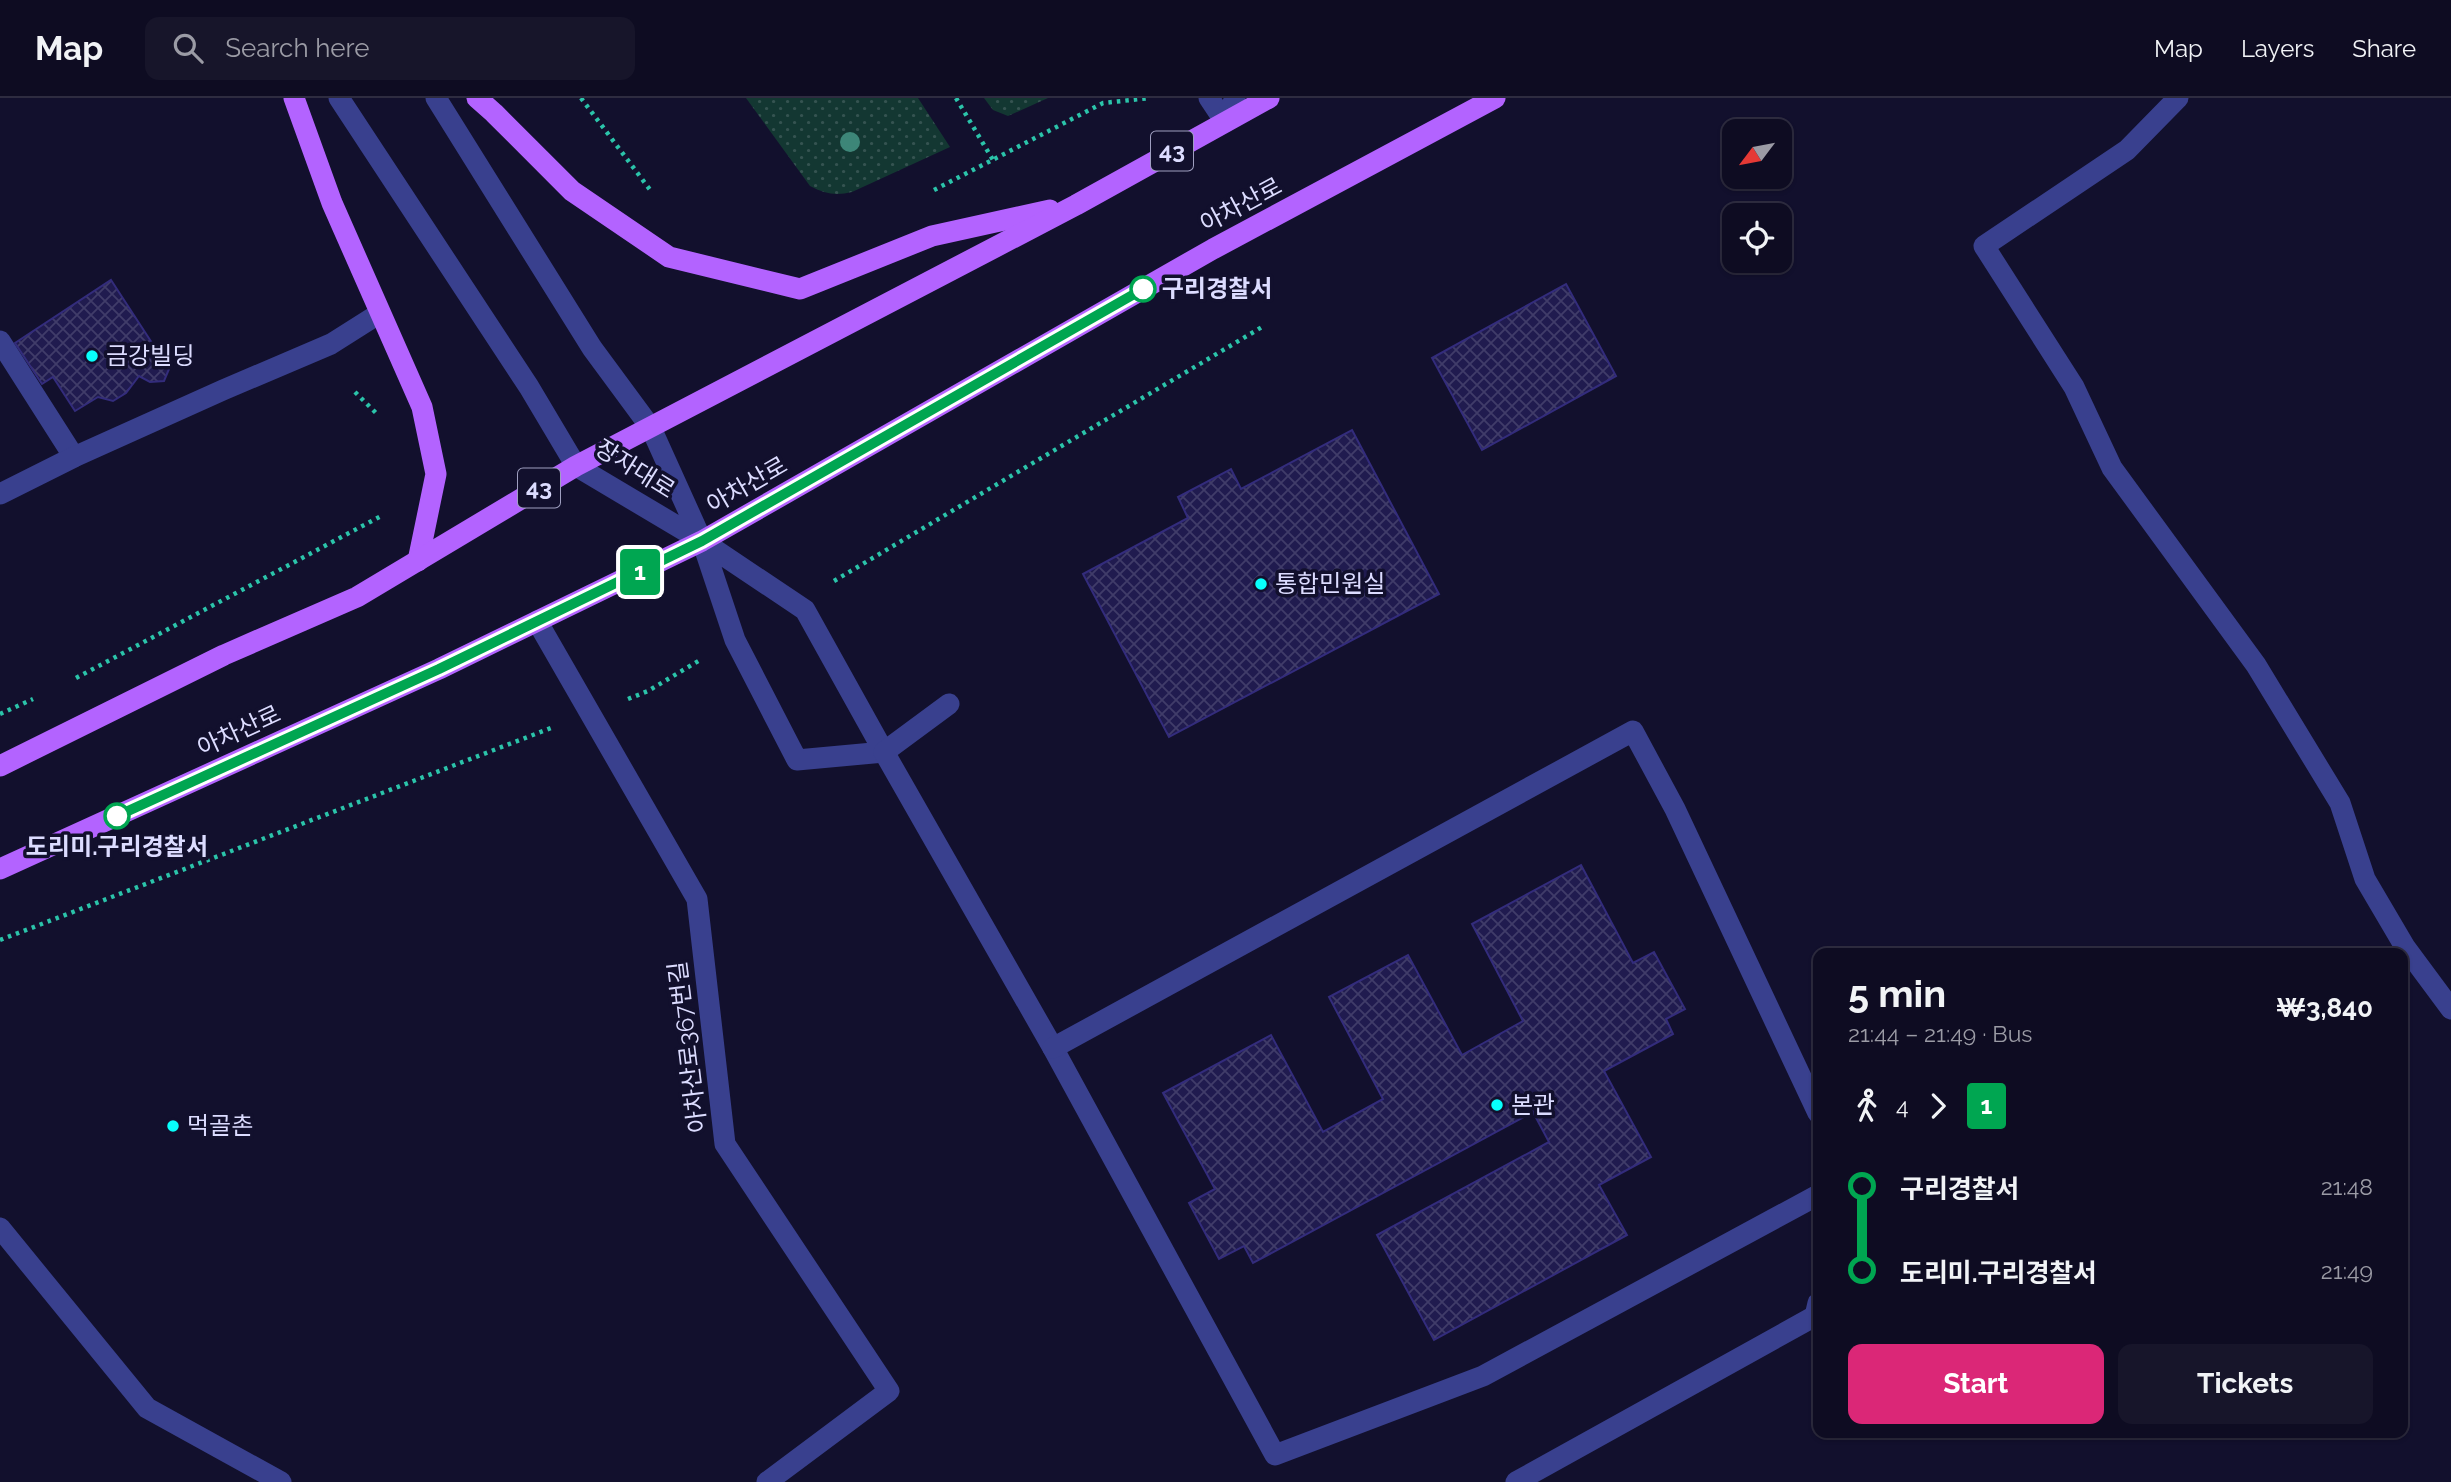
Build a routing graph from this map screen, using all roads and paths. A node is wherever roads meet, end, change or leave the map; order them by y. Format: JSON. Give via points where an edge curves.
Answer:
{"nodes":[{"id":1,"x":293,"y":98,"type":"edge"},
{"id":2,"x":339,"y":98,"type":"edge"},
{"id":3,"x":436,"y":98,"type":"edge"},
{"id":4,"x":477,"y":98,"type":"edge"},
{"id":5,"x":581,"y":98,"type":"edge"},
{"id":6,"x":956,"y":98,"type":"edge"},
{"id":7,"x":1150,"y":98,"type":"edge"},
{"id":8,"x":1209,"y":98,"type":"edge"},
{"id":9,"x":1235,"y":98,"type":"edge"},
{"id":10,"x":1269,"y":98,"type":"edge"},
{"id":11,"x":1495,"y":98,"type":"edge"},
{"id":12,"x":2178,"y":98,"type":"edge"},
{"id":13,"x":1225,"y":122,"type":"junction"},
{"id":14,"x":993,"y":160,"type":"junction"},
{"id":15,"x":933,"y":191,"type":"dead end"},
{"id":16,"x":659,"y":200,"type":"dead end"},
{"id":17,"x":1076,"y":205,"type":"junction"},
{"id":18,"x":380,"y":313,"type":"junction"},
{"id":19,"x":1262,"y":327,"type":"dead end"},
{"id":20,"x":0,"y":341,"type":"edge"},
{"id":21,"x":355,"y":393,"type":"dead end"},
{"id":22,"x":383,"y":420,"type":"dead end"},
{"id":23,"x":651,"y":428,"type":"junction"},
{"id":24,"x":74,"y":457,"type":"junction"},
{"id":25,"x":576,"y":466,"type":"junction"},
{"id":26,"x":0,"y":494,"type":"edge"},
{"id":27,"x":392,"y":510,"type":"dead end"},
{"id":28,"x":702,"y":541,"type":"junction"},
{"id":29,"x":418,"y":561,"type":"junction"},
{"id":30,"x":796,"y":604,"type":"junction"},
{"id":31,"x":537,"y":621,"type":"junction"},
{"id":32,"x":735,"y":640,"type":"junction"},
{"id":33,"x":64,"y":684,"type":"dead end"},
{"id":34,"x":41,"y":695,"type":"dead end"},
{"id":35,"x":948,"y":704,"type":"dead end"},
{"id":36,"x":590,"y":713,"type":"junction"},
{"id":37,"x":0,"y":714,"type":"edge"},
{"id":38,"x":884,"y":752,"type":"junction"},
{"id":39,"x":0,"y":766,"type":"edge"},
{"id":40,"x":0,"y":869,"type":"edge"},
{"id":41,"x":0,"y":940,"type":"edge"},
{"id":42,"x":2406,"y":948,"type":"edge"},
{"id":43,"x":2408,"y":951,"type":"edge"},
{"id":44,"x":2451,"y":1009,"type":"edge"},
{"id":45,"x":1053,"y":1048,"type":"junction"},
{"id":46,"x":1813,"y":1102,"type":"edge"},
{"id":47,"x":1813,"y":1198,"type":"edge"},
{"id":48,"x":0,"y":1228,"type":"edge"},
{"id":49,"x":1813,"y":1317,"type":"edge"},
{"id":50,"x":281,"y":1482,"type":"edge"},
{"id":51,"x":767,"y":1482,"type":"edge"},
{"id":52,"x":1516,"y":1482,"type":"edge"}],
"edges":[{"from":1,"to":18,"type":"main road"},
{"from":2,"to":25,"type":"street","name":"장자대로"},
{"from":3,"to":23,"type":"street","name":"장자대로","via":[[592,348]]},
{"from":4,"to":17,"type":"main road","via":[[572,191],[669,257],[800,289],[932,236]]},
{"from":5,"to":16,"type":"path"},
{"from":6,"to":14,"type":"path"},
{"from":7,"to":14,"type":"path","via":[[1103,103]]},
{"from":8,"to":13,"type":"street"},
{"from":9,"to":13,"type":"street"},
{"from":10,"to":13,"type":"main road","number":"43"},
{"from":11,"to":28,"type":"main road","name":"아차산로","via":[[1213,249]]},
{"from":12,"to":42,"type":"street","via":[[2127,150],[1984,246],[2074,387],[2112,468],[2263,677],[2340,803],[2365,879]]},
{"from":13,"to":17,"type":"main road","number":"43"},
{"from":14,"to":15,"type":"path"},
{"from":17,"to":23,"type":"main road","number":"43"},
{"from":18,"to":24,"type":"street","via":[[331,344]]},
{"from":18,"to":29,"type":"main road","via":[[422,407],[436,474]]},
{"from":19,"to":30,"type":"path"},
{"from":20,"to":24,"type":"street"},
{"from":21,"to":22,"type":"path"},
{"from":23,"to":25,"type":"main road","number":"43"},
{"from":23,"to":28,"type":"street","name":"장자대로"},
{"from":24,"to":26,"type":"street"},
{"from":25,"to":28,"type":"street","name":"장자대로"},
{"from":25,"to":29,"type":"main road","number":"43"},
{"from":27,"to":33,"type":"path"},
{"from":28,"to":30,"type":"street"},
{"from":28,"to":31,"type":"main road","name":"아차산로"},
{"from":28,"to":32,"type":"street"},
{"from":29,"to":39,"type":"main road","number":"43","via":[[357,597],[224,655]]},
{"from":30,"to":38,"type":"street","via":[[805,610]]},
{"from":31,"to":36,"type":"street","name":"아차산로367번길"},
{"from":31,"to":40,"type":"main road","name":"아차산로"},
{"from":32,"to":36,"type":"path","via":[[648,691]]},
{"from":32,"to":38,"type":"street","via":[[797,760]]},
{"from":34,"to":37,"type":"path"},
{"from":35,"to":38,"type":"street"},
{"from":36,"to":41,"type":"path"},
{"from":36,"to":51,"type":"street","name":"아차산로367번길","via":[[697,899],[725,1144],[889,1391]]},
{"from":38,"to":45,"type":"street"},
{"from":43,"to":44,"type":"street"},
{"from":45,"to":46,"type":"street","via":[[1633,731],[1675,809]]},
{"from":45,"to":47,"type":"street","via":[[1275,1455],[1483,1376]]},
{"from":48,"to":50,"type":"street","via":[[147,1408]]},
{"from":49,"to":52,"type":"street"}]}
